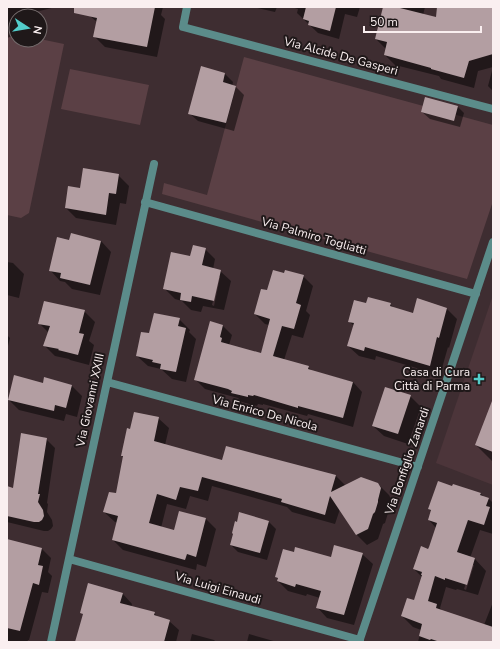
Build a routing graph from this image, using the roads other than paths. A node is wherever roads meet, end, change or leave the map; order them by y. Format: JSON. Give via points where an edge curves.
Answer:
{"nodes":[{"id":1,"x":187,"y":7,"type":"edge"},
{"id":2,"x":493,"y":109,"type":"edge"},
{"id":3,"x":154,"y":164,"type":"dead end"},
{"id":4,"x":145,"y":202,"type":"junction"},
{"id":5,"x":493,"y":242,"type":"edge"},
{"id":6,"x":476,"y":294,"type":"junction"},
{"id":7,"x":106,"y":382,"type":"junction"},
{"id":8,"x":418,"y":468,"type":"junction"},
{"id":9,"x":69,"y":559,"type":"junction"},
{"id":10,"x":360,"y":641,"type":"edge"},
{"id":11,"x":51,"y":642,"type":"edge"}],
"edges":[{"from":1,"to":2,"type":"street","name":"Via Alcide De Gasperi","via":[[183,27]]},
{"from":3,"to":4,"type":"street","name":"Via Giovanni XXIII"},
{"from":4,"to":6,"type":"street","name":"Via Palmiro Togliatti"},
{"from":4,"to":7,"type":"street","name":"Via Giovanni XXIII"},
{"from":5,"to":6,"type":"street","name":"Via Bonfiglio Zanardi"},
{"from":6,"to":8,"type":"street","name":"Via Bonfiglio Zanardi"},
{"from":7,"to":8,"type":"street","name":"Via Enrico De Nicola"},
{"from":7,"to":9,"type":"street","name":"Via Giovanni XXIII"},
{"from":8,"to":10,"type":"street","name":"Via Bonfiglio Zanardi"},
{"from":9,"to":10,"type":"street","name":"Via Luigi Einaudi"},
{"from":9,"to":11,"type":"street","name":"Via Giovanni XXIII"}]}
